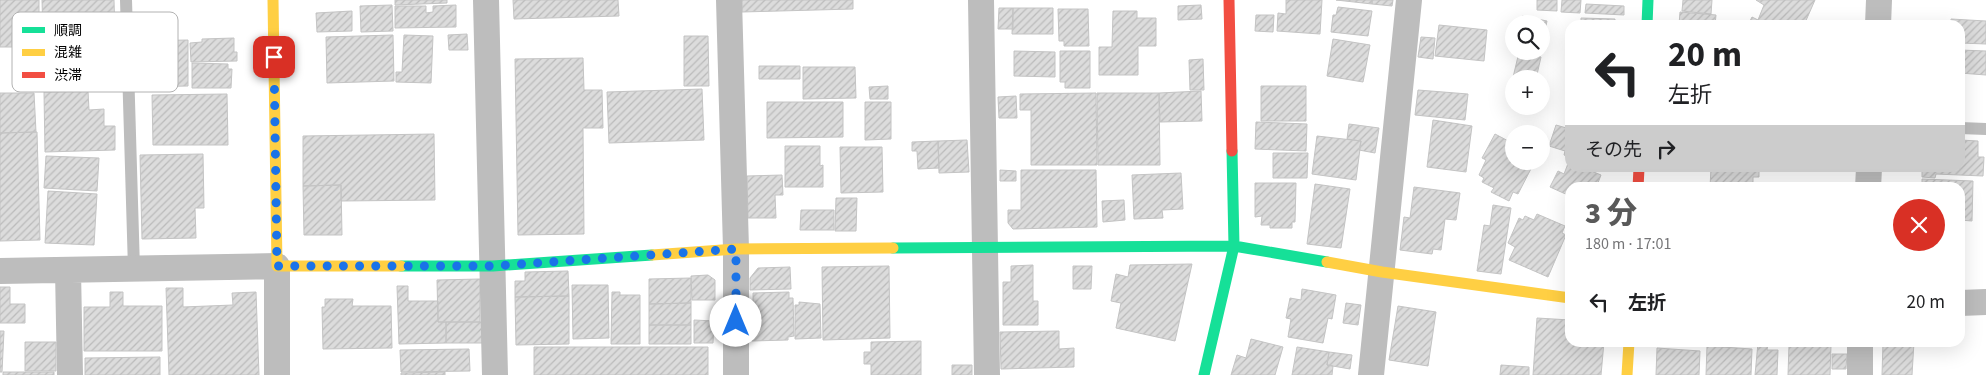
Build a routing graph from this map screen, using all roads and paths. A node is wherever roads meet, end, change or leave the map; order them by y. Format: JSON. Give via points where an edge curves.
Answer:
{"nodes":[{"id":1,"x":273,"y":0,"type":"edge"},
{"id":2,"x":486,"y":0,"type":"edge"},
{"id":3,"x":729,"y":0,"type":"edge"},
{"id":4,"x":981,"y":0,"type":"edge"},
{"id":5,"x":1229,"y":0,"type":"edge"},
{"id":6,"x":1409,"y":0,"type":"edge"},
{"id":7,"x":1648,"y":0,"type":"edge"},
{"id":8,"x":1879,"y":0,"type":"edge"},
{"id":9,"x":1647,"y":20,"type":"edge"},
{"id":10,"x":1878,"y":20,"type":"edge"},
{"id":11,"x":129,"y":92,"type":"edge"},
{"id":12,"x":1965,"y":128,"type":"edge"},
{"id":13,"x":1986,"y":129,"type":"edge"},
{"id":14,"x":985,"y":246,"type":"junction"},
{"id":15,"x":1234,"y":246,"type":"junction"},
{"id":16,"x":736,"y":249,"type":"junction"},
{"id":17,"x":277,"y":266,"type":"junction"},
{"id":18,"x":493,"y":266,"type":"junction"},
{"id":19,"x":134,"y":269,"type":"junction"},
{"id":20,"x":68,"y":270,"type":"junction"},
{"id":21,"x":0,"y":272,"type":"edge"},
{"id":22,"x":1382,"y":272,"type":"junction"},
{"id":23,"x":1565,"y":297,"type":"edge"},
{"id":24,"x":1986,"y":302,"type":"edge"},
{"id":25,"x":1965,"y":303,"type":"edge"},
{"id":26,"x":1629,"y":347,"type":"edge"},
{"id":27,"x":1860,"y":347,"type":"edge"},
{"id":28,"x":70,"y":375,"type":"edge"},
{"id":29,"x":277,"y":375,"type":"edge"},
{"id":30,"x":495,"y":375,"type":"edge"},
{"id":31,"x":736,"y":375,"type":"edge"},
{"id":32,"x":987,"y":375,"type":"edge"},
{"id":33,"x":1204,"y":375,"type":"edge"},
{"id":34,"x":1370,"y":375,"type":"edge"},
{"id":35,"x":1627,"y":375,"type":"edge"},
{"id":36,"x":1860,"y":375,"type":"edge"}],
"edges":[{"from":1,"to":17,"type":"street"},
{"from":2,"to":18,"type":"street"},
{"from":3,"to":16,"type":"street"},
{"from":4,"to":14,"type":"street"},
{"from":5,"to":15,"type":"street"},
{"from":6,"to":22,"type":"street"},
{"from":7,"to":9,"type":"street"},
{"from":8,"to":10,"type":"street"},
{"from":11,"to":19,"type":"lane"},
{"from":12,"to":13,"type":"lane"},
{"from":14,"to":15,"type":"street"},
{"from":14,"to":16,"type":"street"},
{"from":14,"to":32,"type":"street"},
{"from":15,"to":22,"type":"street"},
{"from":15,"to":33,"type":"street"},
{"from":16,"to":18,"type":"street"},
{"from":16,"to":31,"type":"street"},
{"from":17,"to":18,"type":"street"},
{"from":17,"to":19,"type":"street"},
{"from":17,"to":29,"type":"street"},
{"from":18,"to":30,"type":"street"},
{"from":19,"to":20,"type":"street"},
{"from":20,"to":21,"type":"street"},
{"from":20,"to":28,"type":"street"},
{"from":22,"to":23,"type":"street"},
{"from":22,"to":34,"type":"street"},
{"from":24,"to":25,"type":"street"},
{"from":26,"to":35,"type":"street"},
{"from":27,"to":36,"type":"street"}]}
